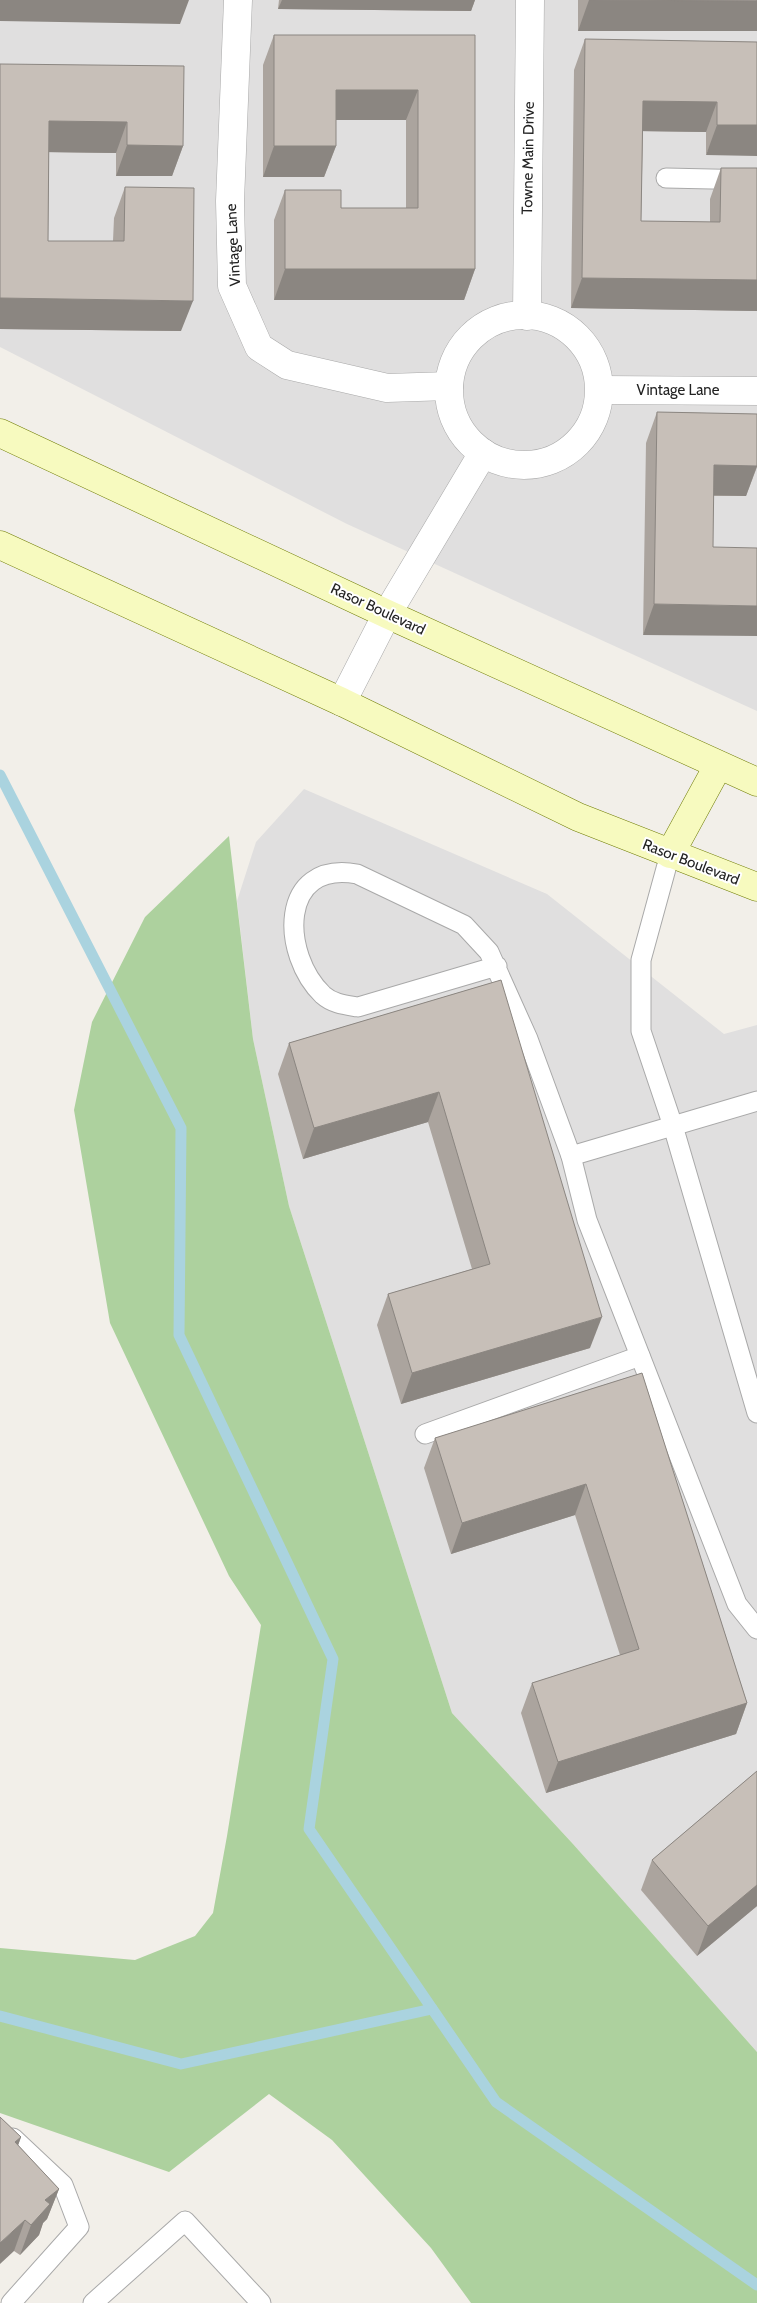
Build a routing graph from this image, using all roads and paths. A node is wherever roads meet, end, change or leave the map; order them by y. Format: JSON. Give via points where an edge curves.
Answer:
{"nodes":[{"id":1,"x":238,"y":0,"type":"edge"},
{"id":2,"x":530,"y":0,"type":"edge"},
{"id":3,"x":666,"y":178,"type":"dead end"},
{"id":4,"x":757,"y":180,"type":"edge"},
{"id":5,"x":527,"y":316,"type":"junction"},
{"id":6,"x":449,"y":386,"type":"junction"},
{"id":7,"x":600,"y":390,"type":"junction"},
{"id":8,"x":757,"y":391,"type":"edge"},
{"id":9,"x":0,"y":433,"type":"edge"},
{"id":10,"x":483,"y":453,"type":"junction"},
{"id":11,"x":0,"y":545,"type":"edge"},
{"id":12,"x":387,"y":614,"type":"junction"},
{"id":13,"x":342,"y":702,"type":"junction"},
{"id":14,"x":718,"y":766,"type":"junction"},
{"id":15,"x":757,"y":782,"type":"edge"},
{"id":16,"x":670,"y":854,"type":"junction"},
{"id":17,"x":757,"y":887,"type":"edge"},
{"id":18,"x":497,"y":966,"type":"junction"},
{"id":19,"x":757,"y":1101,"type":"edge"},
{"id":20,"x":673,"y":1126,"type":"junction"},
{"id":21,"x":571,"y":1156,"type":"junction"},
{"id":22,"x":640,"y":1356,"type":"junction"},
{"id":23,"x":757,"y":1414,"type":"edge"},
{"id":24,"x":425,"y":1434,"type":"dead end"},
{"id":25,"x":757,"y":1629,"type":"edge"},
{"id":26,"x":13,"y":2138,"type":"edge"},
{"id":27,"x":11,"y":2303,"type":"edge"},
{"id":28,"x":94,"y":2303,"type":"edge"},
{"id":29,"x":261,"y":2303,"type":"edge"}],
"edges":[{"from":1,"to":6,"type":"street","name":"Vintage Lane","via":[[230,201],[232,286],[259,347],[287,365],[387,388]]},
{"from":2,"to":5,"type":"street","name":"Towne Main Drive"},
{"from":3,"to":4,"type":"lane"},
{"from":5,"to":6,"type":"street","via":[[493,322],[476,334],[456,360]]},
{"from":5,"to":7,"type":"street","via":[[553,321],[576,336],[592,358]]},
{"from":6,"to":10,"type":"street","via":[[450,403],[458,427]]},
{"from":7,"to":8,"type":"street","name":"Vintage Lane"},
{"from":7,"to":10,"type":"street","via":[[592,422],[567,452],[524,465],[508,463]]},
{"from":9,"to":12,"type":"main road","name":"Rasor Boulevard"},
{"from":10,"to":12,"type":"street"},
{"from":11,"to":13,"type":"main road","name":"Rasor Boulevard"},
{"from":12,"to":13,"type":"street"},
{"from":12,"to":14,"type":"main road","name":"Rasor Boulevard"},
{"from":13,"to":16,"type":"main road","name":"Rasor Boulevard","via":[[578,816]]},
{"from":14,"to":15,"type":"main road","name":"Rasor Boulevard"},
{"from":14,"to":16,"type":"main road"},
{"from":16,"to":17,"type":"main road","name":"Rasor Boulevard"},
{"from":16,"to":20,"type":"lane","via":[[641,960],[641,1031]]},
{"from":18,"to":18,"type":"lane","via":[[480,940],[464,925],[357,874],[340,871],[323,875],[297,899],[293,932],[307,973],[323,995],[339,1004],[358,1007]]},
{"from":18,"to":21,"type":"lane"},
{"from":19,"to":20,"type":"lane"},
{"from":20,"to":21,"type":"lane"},
{"from":20,"to":23,"type":"lane"},
{"from":21,"to":22,"type":"lane","via":[[587,1220]]},
{"from":22,"to":24,"type":"lane"},
{"from":22,"to":25,"type":"lane","via":[[736,1604]]},
{"from":26,"to":27,"type":"lane","via":[[63,2185],[79,2227]]},
{"from":28,"to":29,"type":"lane","via":[[186,2221]]}]}
